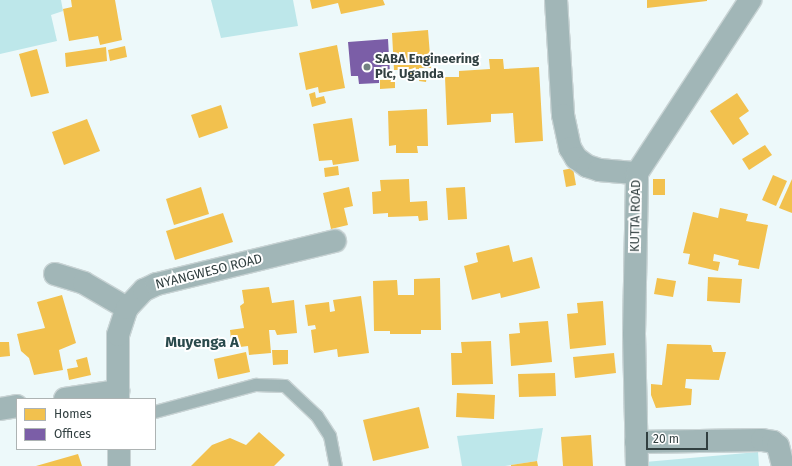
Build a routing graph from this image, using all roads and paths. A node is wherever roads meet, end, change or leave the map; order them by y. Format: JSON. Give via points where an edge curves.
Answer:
{"nodes":[{"id":1,"x":556,"y":0,"type":"edge"},
{"id":2,"x":750,"y":0,"type":"edge"},
{"id":3,"x":637,"y":173,"type":"junction"},
{"id":4,"x":335,"y":241,"type":"dead end"},
{"id":5,"x":55,"y":274,"type":"dead end"},
{"id":6,"x":127,"y":308,"type":"junction"},
{"id":7,"x":118,"y":395,"type":"edge"},
{"id":8,"x":78,"y":398,"type":"edge"},
{"id":9,"x":16,"y":406,"type":"edge"},
{"id":10,"x":0,"y":409,"type":"edge"},
{"id":11,"x":156,"y":412,"type":"edge"},
{"id":12,"x":636,"y":442,"type":"junction"},
{"id":13,"x":119,"y":450,"type":"edge"},
{"id":14,"x":119,"y":466,"type":"edge"},
{"id":15,"x":336,"y":466,"type":"edge"},
{"id":16,"x":637,"y":466,"type":"edge"},
{"id":17,"x":783,"y":466,"type":"edge"}],
"edges":[{"from":1,"to":3,"type":"street","via":[[563,116],[570,148],[576,158],[587,166],[599,170]]},
{"from":2,"to":3,"type":"street","name":"KUTTA ROAD"},
{"from":3,"to":12,"type":"street","name":"KUTTA ROAD","via":[[634,334]]},
{"from":4,"to":6,"type":"street","name":"NYANGWESO ROAD","via":[[157,284],[144,290]]},
{"from":5,"to":6,"type":"street","via":[[84,283]]},
{"from":6,"to":7,"type":"street","name":"NYANGWESO ROAD","via":[[118,336]]},
{"from":7,"to":8,"type":"street"},
{"from":9,"to":10,"type":"street"},
{"from":11,"to":15,"type":"lane","via":[[256,385],[285,386],[317,416],[330,436]]},
{"from":12,"to":16,"type":"street","name":"KUTTA ROAD"},
{"from":12,"to":17,"type":"street","via":[[773,442],[781,452]]},
{"from":13,"to":14,"type":"street"}]}
